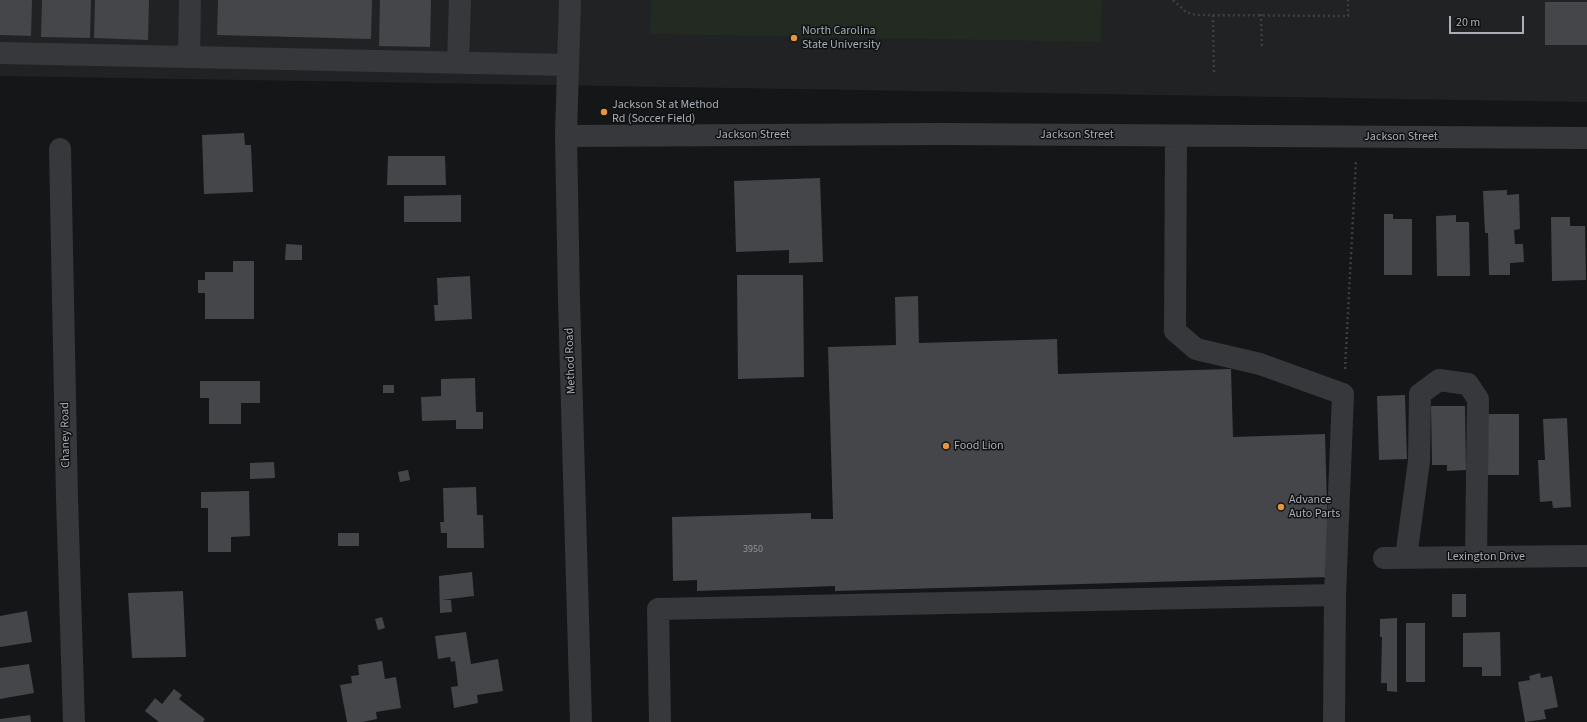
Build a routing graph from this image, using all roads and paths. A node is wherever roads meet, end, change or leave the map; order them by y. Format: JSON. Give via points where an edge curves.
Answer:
{"nodes":[{"id":1,"x":190,"y":0,"type":"edge"},
{"id":2,"x":460,"y":0,"type":"edge"},
{"id":3,"x":570,"y":0,"type":"edge"},
{"id":4,"x":1173,"y":0,"type":"edge"},
{"id":5,"x":1348,"y":0,"type":"edge"},
{"id":6,"x":1261,"y":14,"type":"junction"},
{"id":7,"x":1213,"y":15,"type":"junction"},
{"id":8,"x":1262,"y":49,"type":"dead end"},
{"id":9,"x":0,"y":53,"type":"edge"},
{"id":10,"x":189,"y":57,"type":"junction"},
{"id":11,"x":458,"y":63,"type":"junction"},
{"id":12,"x":568,"y":65,"type":"junction"},
{"id":13,"x":1214,"y":74,"type":"dead end"},
{"id":14,"x":566,"y":136,"type":"junction"},
{"id":15,"x":1176,"y":136,"type":"junction"},
{"id":16,"x":1357,"y":136,"type":"junction"},
{"id":17,"x":1587,"y":138,"type":"edge"},
{"id":18,"x":60,"y":149,"type":"dead end"},
{"id":19,"x":1344,"y":394,"type":"junction"},
{"id":20,"x":1587,"y":556,"type":"edge"},
{"id":21,"x":1406,"y":557,"type":"junction"},
{"id":22,"x":1476,"y":557,"type":"junction"},
{"id":23,"x":1384,"y":558,"type":"dead end"},
{"id":24,"x":1335,"y":595,"type":"junction"},
{"id":25,"x":74,"y":722,"type":"edge"},
{"id":26,"x":581,"y":722,"type":"edge"},
{"id":27,"x":660,"y":722,"type":"edge"},
{"id":28,"x":1334,"y":722,"type":"edge"}],
"edges":[{"from":1,"to":10,"type":"street"},
{"from":2,"to":11,"type":"street"},
{"from":3,"to":12,"type":"street","name":"Method Road"},
{"from":4,"to":7,"type":"path","via":[[1186,12]]},
{"from":5,"to":6,"type":"path","via":[[1348,16]]},
{"from":6,"to":7,"type":"path"},
{"from":6,"to":8,"type":"path"},
{"from":7,"to":13,"type":"path"},
{"from":9,"to":10,"type":"street"},
{"from":10,"to":11,"type":"street"},
{"from":11,"to":12,"type":"street"},
{"from":12,"to":14,"type":"street","name":"Method Road"},
{"from":14,"to":15,"type":"street","name":"Jackson Street"},
{"from":14,"to":26,"type":"street","name":"Method Road"},
{"from":15,"to":16,"type":"street","name":"Jackson Street"},
{"from":15,"to":19,"type":"street","via":[[1175,331],[1196,349],[1260,364]]},
{"from":16,"to":17,"type":"street","name":"Jackson Street"},
{"from":16,"to":19,"type":"path"},
{"from":18,"to":25,"type":"street","name":"Chaney Road"},
{"from":19,"to":24,"type":"street"},
{"from":20,"to":22,"type":"street","name":"Lexington Drive"},
{"from":21,"to":22,"type":"street","name":"Lexington Drive"},
{"from":21,"to":22,"type":"street","via":[[1419,461],[1420,394],[1439,380],[1468,384],[1478,399]]},
{"from":21,"to":23,"type":"street","name":"Lexington Drive"},
{"from":24,"to":27,"type":"street","via":[[658,609]]},
{"from":24,"to":28,"type":"street"}]}
